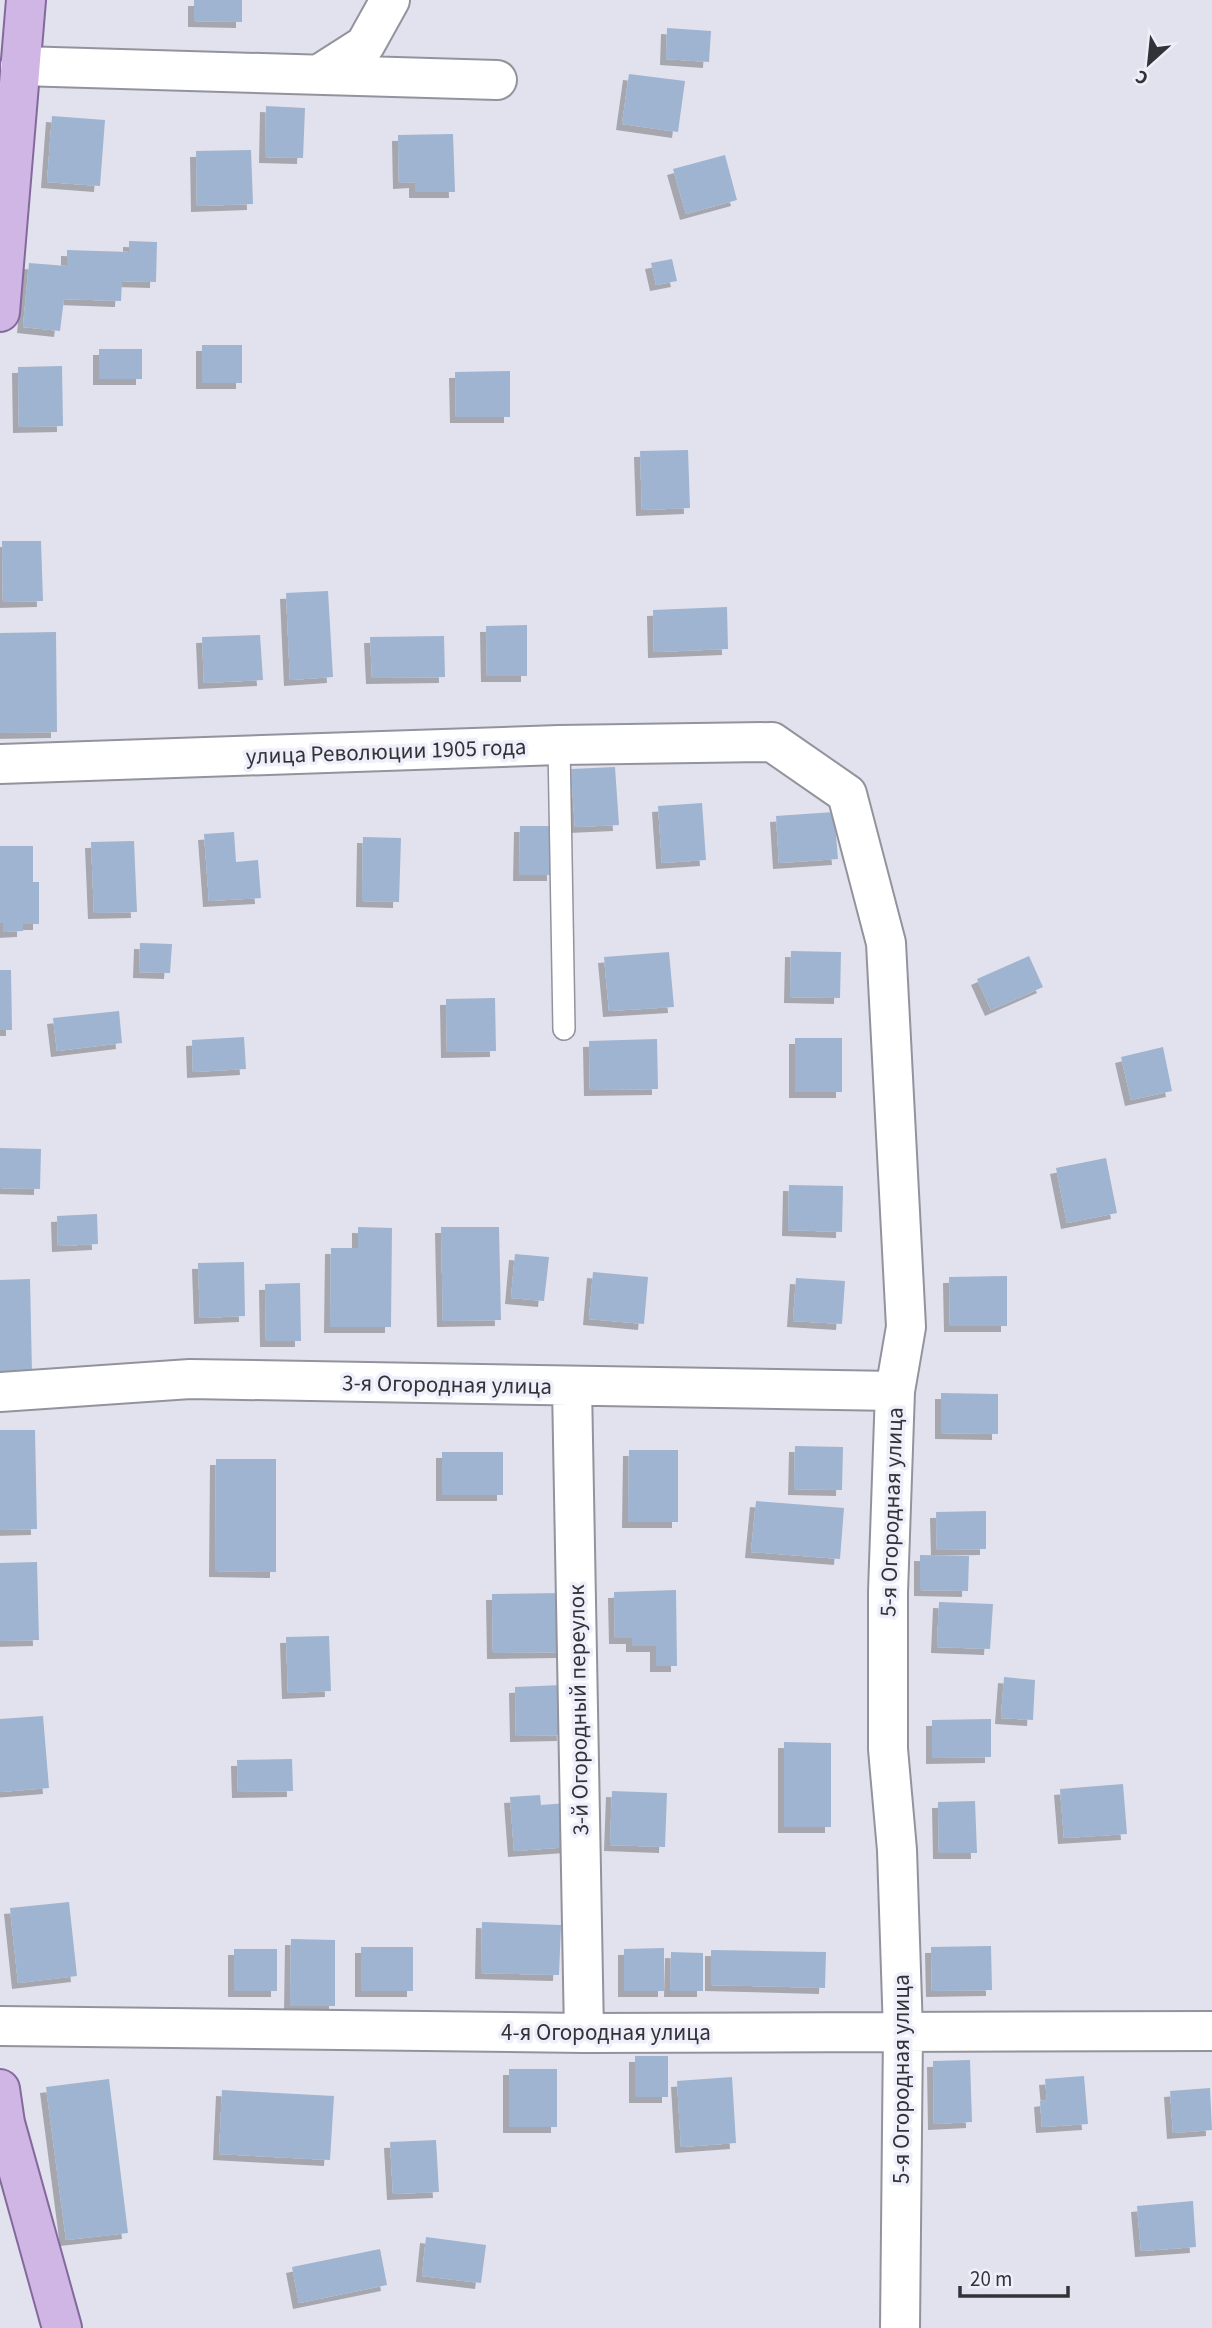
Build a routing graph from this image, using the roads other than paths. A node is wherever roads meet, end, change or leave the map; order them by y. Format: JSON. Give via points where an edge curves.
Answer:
{"nodes":[{"id":1,"x":26,"y":0,"type":"edge"},
{"id":2,"x":390,"y":0,"type":"edge"},
{"id":3,"x":20,"y":66,"type":"junction"},
{"id":4,"x":318,"y":75,"type":"junction"},
{"id":5,"x":497,"y":80,"type":"dead end"},
{"id":6,"x":0,"y":312,"type":"edge"},
{"id":7,"x":772,"y":742,"type":"joint"},
{"id":8,"x":559,"y":745,"type":"junction"},
{"id":9,"x":0,"y":764,"type":"edge"},
{"id":10,"x":564,"y":1029,"type":"dead end"},
{"id":11,"x":572,"y":1386,"type":"junction"},
{"id":12,"x":895,"y":1391,"type":"junction"},
{"id":13,"x":0,"y":1392,"type":"edge"},
{"id":14,"x":0,"y":2026,"type":"edge"},
{"id":15,"x":1212,"y":2031,"type":"edge"},
{"id":16,"x":903,"y":2032,"type":"junction"},
{"id":17,"x":584,"y":2033,"type":"junction"},
{"id":18,"x":0,"y":2089,"type":"edge"},
{"id":19,"x":62,"y":2328,"type":"edge"},
{"id":20,"x":900,"y":2328,"type":"edge"}],
"edges":[{"from":1,"to":3,"type":"main road"},
{"from":2,"to":4,"type":"street","via":[[365,45]]},
{"from":3,"to":4,"type":"street"},
{"from":3,"to":6,"type":"main road"},
{"from":4,"to":5,"type":"street"},
{"from":7,"to":8,"type":"street","name":"улица Революции 1905 года"},
{"from":7,"to":12,"type":"street","name":"5-я Огородная улица","via":[[847,794],[886,943],[906,1327]]},
{"from":8,"to":9,"type":"street","name":"улица Революции 1905 года"},
{"from":8,"to":10,"type":"lane"},
{"from":11,"to":12,"type":"street","name":"3-я Огородная улица"},
{"from":11,"to":13,"type":"street","name":"3-я Огородная улица","via":[[190,1379]]},
{"from":11,"to":17,"type":"street","name":"3-й Огородный переулок"},
{"from":12,"to":16,"type":"street","name":"5-я Огородная улица","via":[[888,1748],[897,1850]]},
{"from":14,"to":17,"type":"street","name":"4-я Огородная улица"},
{"from":15,"to":16,"type":"street","name":"4-я Огородная улица"},
{"from":16,"to":17,"type":"street","name":"4-я Огородная улица"},
{"from":16,"to":20,"type":"street","name":"5-я Огородная улица"},
{"from":18,"to":19,"type":"main road","via":[[5,2123]]}]}
